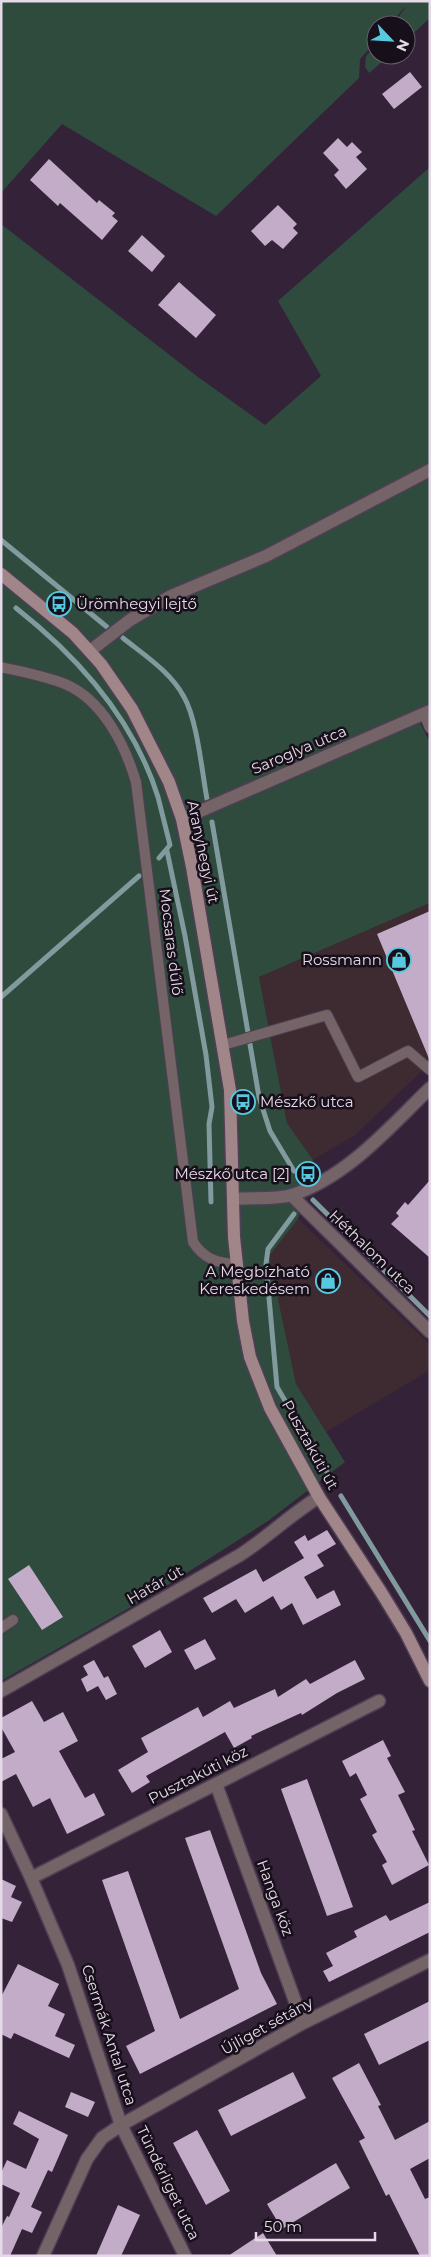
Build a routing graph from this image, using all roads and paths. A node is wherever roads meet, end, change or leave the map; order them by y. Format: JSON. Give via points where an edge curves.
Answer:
{"nodes":[{"id":1,"x":430,"y":470,"type":"edge"},
{"id":2,"x":1,"y":574,"type":"edge"},
{"id":3,"x":90,"y":651,"type":"junction"},
{"id":4,"x":1,"y":667,"type":"edge"},
{"id":5,"x":427,"y":713,"type":"edge"},
{"id":6,"x":430,"y":728,"type":"edge"},
{"id":7,"x":182,"y":819,"type":"junction"},
{"id":8,"x":223,"y":1045,"type":"junction"},
{"id":9,"x":430,"y":1070,"type":"edge"},
{"id":10,"x":430,"y":1088,"type":"edge"},
{"id":11,"x":291,"y":1195,"type":"junction"},
{"id":12,"x":234,"y":1199,"type":"junction"},
{"id":13,"x":237,"y":1264,"type":"junction"},
{"id":14,"x":430,"y":1332,"type":"edge"},
{"id":15,"x":319,"y":1497,"type":"junction"},
{"id":16,"x":13,"y":1620,"type":"dead end"},
{"id":17,"x":1,"y":1628,"type":"edge"},
{"id":18,"x":430,"y":1681,"type":"edge"},
{"id":19,"x":1,"y":1691,"type":"edge"},
{"id":20,"x":379,"y":1701,"type":"dead end"},
{"id":21,"x":216,"y":1784,"type":"junction"},
{"id":22,"x":1,"y":1814,"type":"edge"},
{"id":23,"x":31,"y":1878,"type":"junction"},
{"id":24,"x":430,"y":1960,"type":"edge"},
{"id":25,"x":303,"y":2024,"type":"junction"},
{"id":26,"x":121,"y":2125,"type":"junction"},
{"id":27,"x":43,"y":2256,"type":"edge"},
{"id":28,"x":185,"y":2256,"type":"edge"}],
"edges":[{"from":1,"to":3,"type":"street","via":[[266,556],[171,596],[130,620]]},
{"from":2,"to":3,"type":"street","name":"Aranyhegyi út","via":[[54,616]]},
{"from":3,"to":7,"type":"street","name":"Aranyhegyi út","via":[[136,715],[169,782]]},
{"from":4,"to":13,"type":"lane","name":"Mocsaras dűlő","via":[[65,684],[78,691],[110,726],[129,760],[136,782],[193,1242],[208,1259]]},
{"from":5,"to":6,"type":"lane"},
{"from":5,"to":7,"type":"street","name":"Saroglya utca"},
{"from":7,"to":8,"type":"street","name":"Aranyhegyi út"},
{"from":8,"to":9,"type":"lane","via":[[327,1015],[358,1077],[408,1051]]},
{"from":8,"to":12,"type":"street","name":"Aranyhegyi út","via":[[230,1090]]},
{"from":10,"to":11,"type":"street","via":[[356,1159]]},
{"from":11,"to":12,"type":"street"},
{"from":11,"to":14,"type":"street","name":"Héthalom utca"},
{"from":12,"to":13,"type":"street","name":"Pusztakúti út"},
{"from":13,"to":15,"type":"street","name":"Pusztakúti út","via":[[247,1339],[259,1382]]},
{"from":15,"to":18,"type":"street","name":"Pusztakúti út","via":[[386,1600]]},
{"from":15,"to":19,"type":"street","name":"Határ út","via":[[240,1555]]},
{"from":16,"to":17,"type":"lane"},
{"from":20,"to":21,"type":"street","name":"Pusztakúti köz"},
{"from":21,"to":23,"type":"street","name":"Pusztakúti köz"},
{"from":21,"to":25,"type":"street","name":"Hanga köz"},
{"from":22,"to":23,"type":"street","name":"Csermák Antal utca"},
{"from":23,"to":26,"type":"street","name":"Csermák Antal utca","via":[[68,1965]]},
{"from":24,"to":25,"type":"street","name":"Újliget sétány"},
{"from":25,"to":26,"type":"street","name":"Újliget sétány"},
{"from":26,"to":27,"type":"street","name":"Csermák Antal utca","via":[[102,2138],[87,2159]]},
{"from":26,"to":28,"type":"street","name":"Tündérliget utca"}]}
